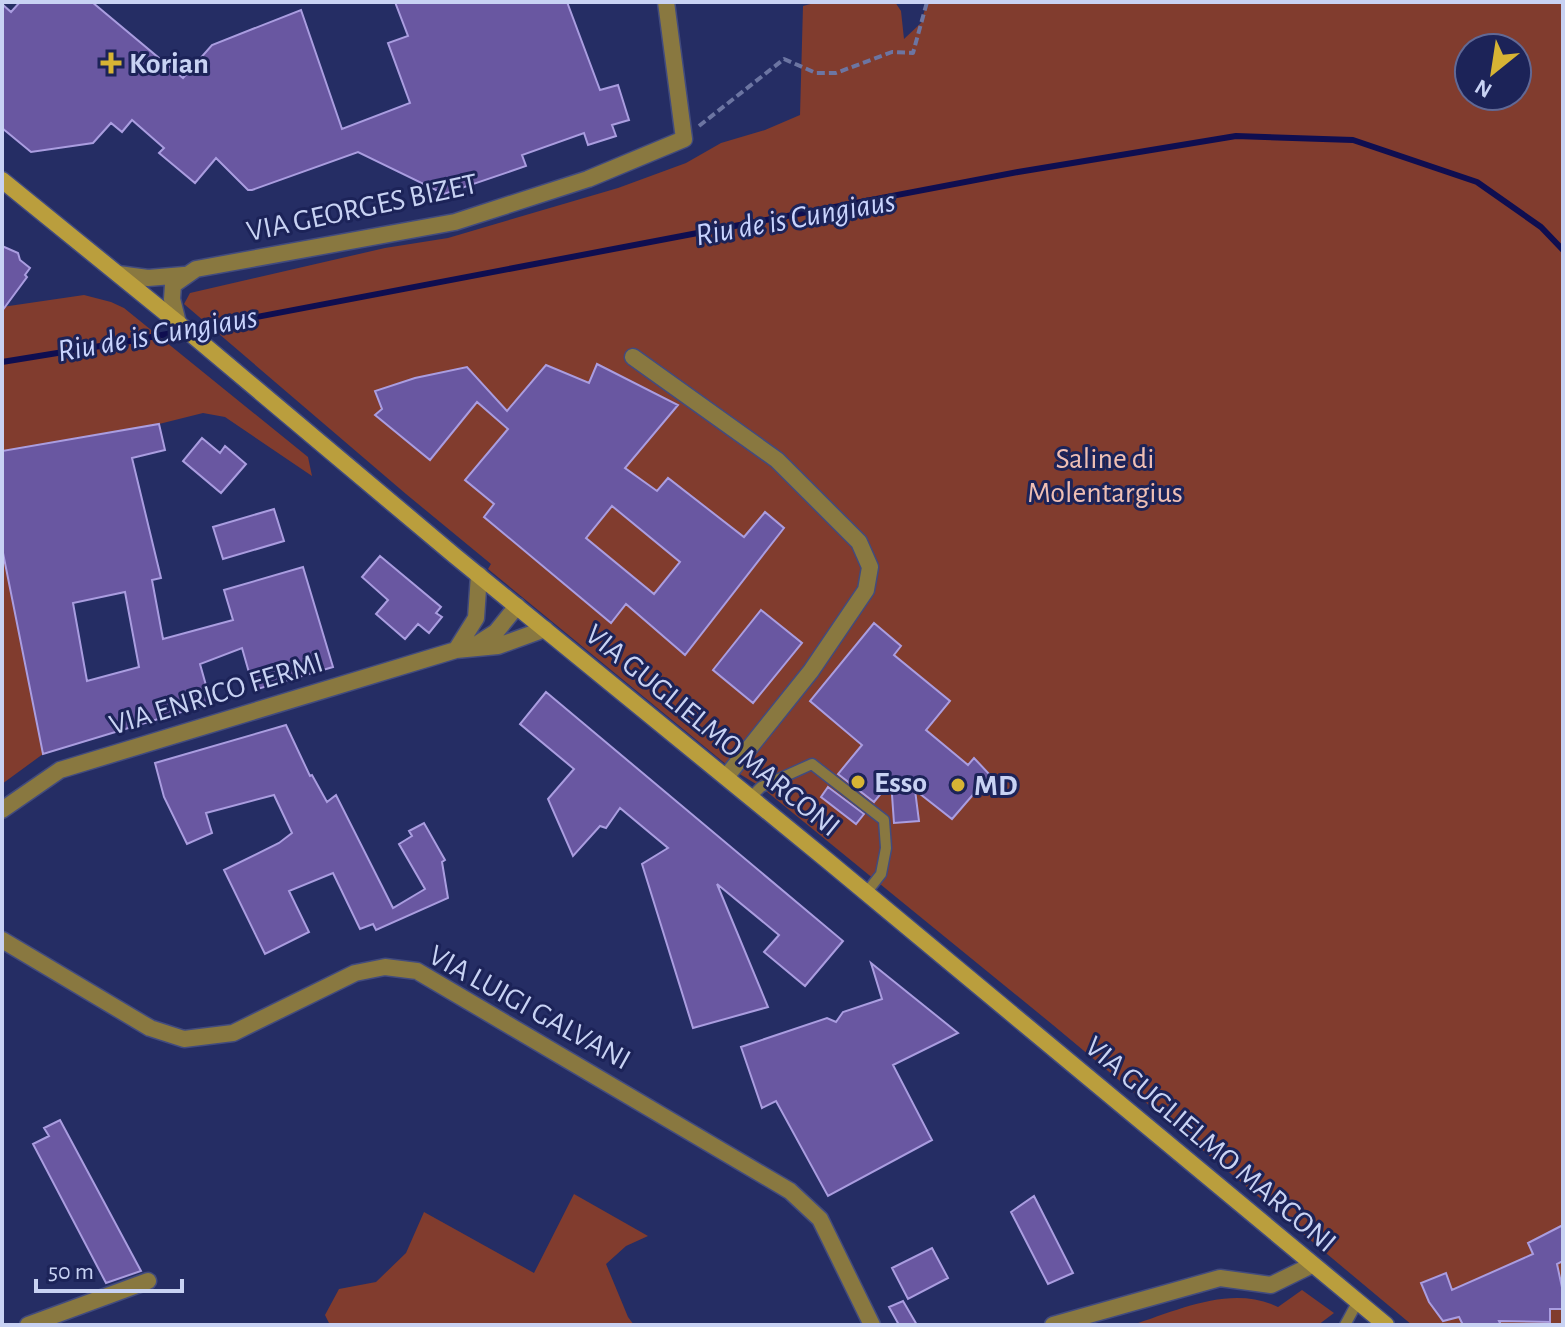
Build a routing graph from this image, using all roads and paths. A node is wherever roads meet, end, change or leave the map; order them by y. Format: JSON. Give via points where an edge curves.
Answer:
{"nodes":[{"id":1,"x":666,"y":2,"type":"edge"},
{"id":2,"x":927,"y":2,"type":"edge"},
{"id":3,"x":684,"y":139,"type":"junction"},
{"id":4,"x":2,"y":180,"type":"edge"},
{"id":5,"x":118,"y":274,"type":"junction"},
{"id":6,"x":185,"y":275,"type":"junction"},
{"id":7,"x":178,"y":323,"type":"junction"},
{"id":8,"x":633,"y":357,"type":"dead end"},
{"id":9,"x":479,"y":575,"type":"junction"},
{"id":10,"x":517,"y":606,"type":"junction"},
{"id":11,"x":545,"y":629,"type":"junction"},
{"id":12,"x":463,"y":650,"type":"junction"},
{"id":13,"x":726,"y":777,"type":"junction"},
{"id":14,"x":750,"y":798,"type":"junction"},
{"id":15,"x":2,"y":810,"type":"edge"},
{"id":16,"x":866,"y":893,"type":"junction"},
{"id":17,"x":2,"y":940,"type":"edge"},
{"id":18,"x":1312,"y":1265,"type":"junction"},
{"id":19,"x":148,"y":1281,"type":"dead end"},
{"id":20,"x":1358,"y":1301,"type":"junction"},
{"id":21,"x":28,"y":1325,"type":"edge"},
{"id":22,"x":872,"y":1325,"type":"edge"},
{"id":23,"x":1053,"y":1325,"type":"edge"},
{"id":24,"x":1345,"y":1325,"type":"edge"},
{"id":25,"x":1386,"y":1325,"type":"edge"}],
"edges":[{"from":1,"to":3,"type":"street"},
{"from":2,"to":3,"type":"path","via":[[913,53],[892,52],[836,73],[816,73],[784,59]]},
{"from":3,"to":6,"type":"street","name":"VIA GEORGES BIZET","via":[[588,179],[455,222]]},
{"from":4,"to":5,"type":"main road","name":"VIA GUGLIELMO MARCONI"},
{"from":5,"to":6,"type":"street","name":"VIA GEORGES BIZET"},
{"from":5,"to":7,"type":"main road","name":"VIA GUGLIELMO MARCONI"},
{"from":6,"to":7,"type":"street","via":[[173,285]]},
{"from":7,"to":9,"type":"main road","name":"VIA GUGLIELMO MARCONI"},
{"from":8,"to":13,"type":"street","via":[[777,460],[859,542],[870,567],[866,590],[811,671]]},
{"from":9,"to":10,"type":"main road","name":"VIA GUGLIELMO MARCONI"},
{"from":9,"to":12,"type":"street","via":[[476,618]]},
{"from":10,"to":11,"type":"main road","name":"VIA GUGLIELMO MARCONI"},
{"from":10,"to":12,"type":"street","via":[[496,632]]},
{"from":11,"to":12,"type":"street","name":"VIA ENRICO FERMI","via":[[498,646]]},
{"from":11,"to":13,"type":"main road","name":"VIA GUGLIELMO MARCONI"},
{"from":12,"to":15,"type":"street","name":"VIA ENRICO FERMI","via":[[60,770]]},
{"from":13,"to":14,"type":"main road","name":"VIA GUGLIELMO MARCONI"},
{"from":14,"to":16,"type":"main road","name":"VIA GUGLIELMO MARCONI"},
{"from":14,"to":16,"type":"lane","via":[[761,787],[812,764],[884,820],[881,874]]},
{"from":16,"to":18,"type":"main road","name":"VIA GUGLIELMO MARCONI"},
{"from":17,"to":22,"type":"street","name":"VIA LUIGI GALVANI","via":[[150,1028],[184,1039],[233,1033],[355,973],[385,967],[417,971],[790,1191],[820,1219]]},
{"from":18,"to":20,"type":"main road","name":"VIA GUGLIELMO MARCONI"},
{"from":18,"to":23,"type":"street","via":[[1271,1285],[1220,1278]]},
{"from":19,"to":21,"type":"street"},
{"from":20,"to":24,"type":"lane"},
{"from":20,"to":25,"type":"main road","name":"VIA GUGLIELMO MARCONI"}]}
